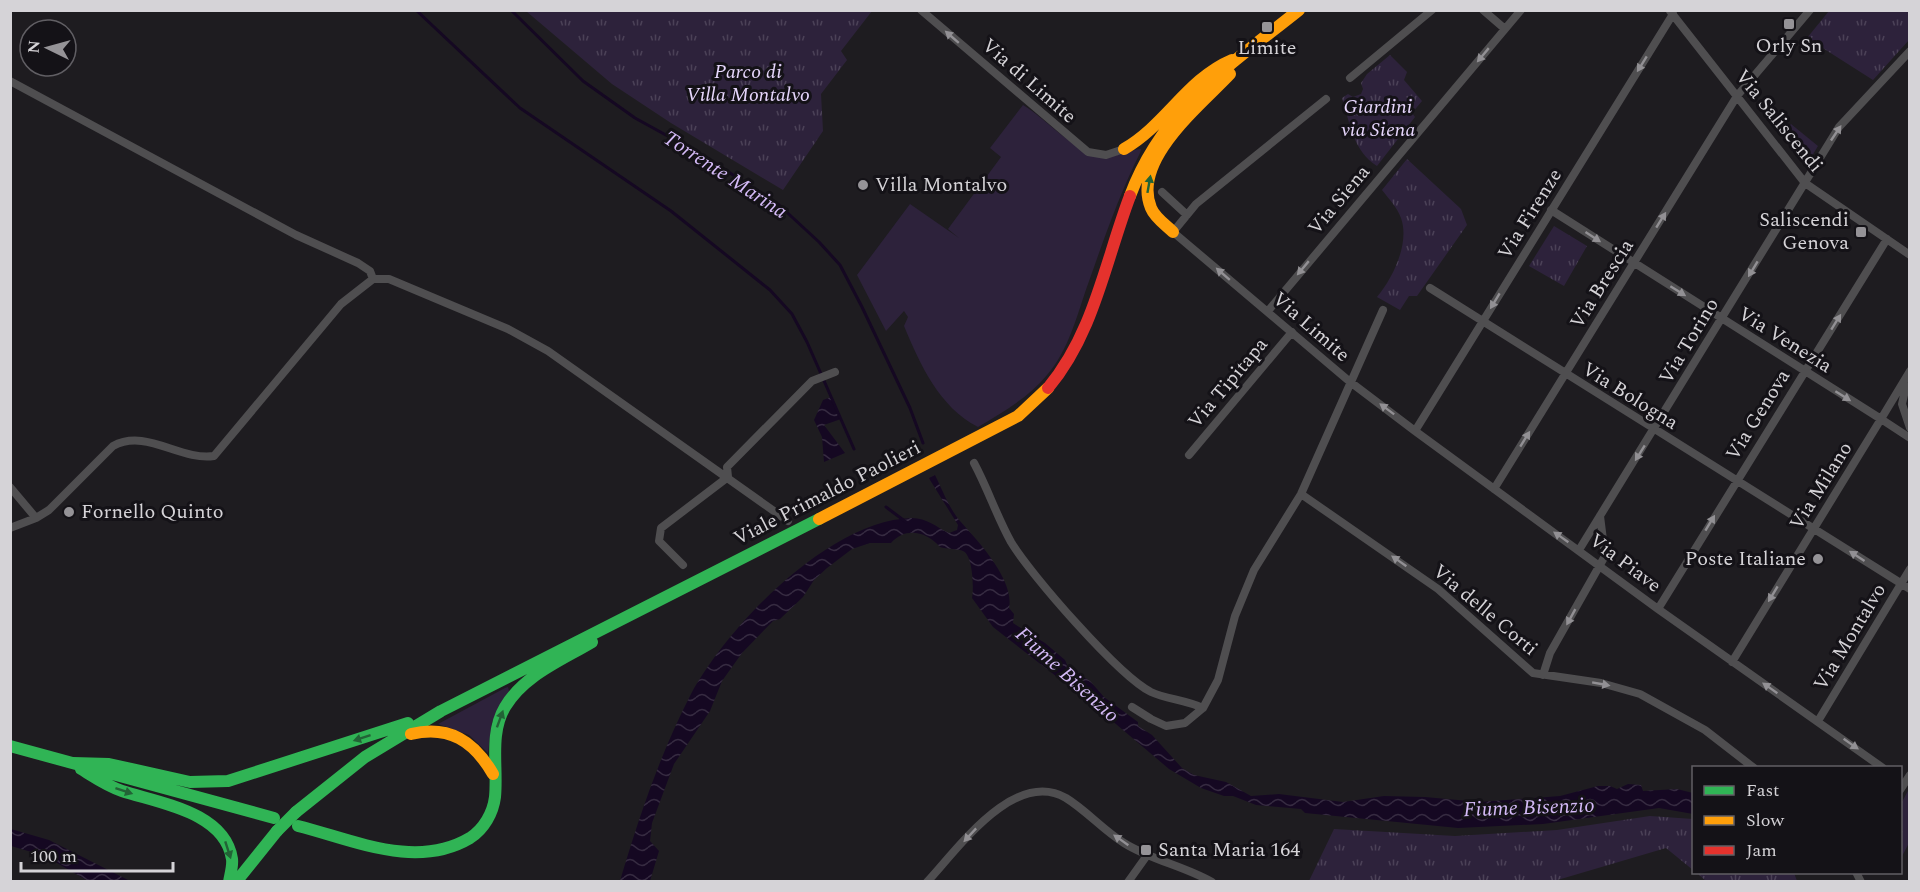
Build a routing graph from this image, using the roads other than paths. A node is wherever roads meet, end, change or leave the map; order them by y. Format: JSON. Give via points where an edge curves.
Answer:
{"nodes":[{"id":1,"x":921,"y":10,"type":"edge"},
{"id":2,"x":1299,"y":10,"type":"edge"},
{"id":3,"x":1432,"y":10,"type":"edge"},
{"id":4,"x":1483,"y":10,"type":"edge"},
{"id":5,"x":1521,"y":10,"type":"edge"},
{"id":6,"x":1810,"y":10,"type":"edge"},
{"id":7,"x":1672,"y":12,"type":"edge"},
{"id":8,"x":1505,"y":29,"type":"junction"},
{"id":9,"x":1910,"y":51,"type":"edge"},
{"id":10,"x":1242,"y":57,"type":"junction"},
{"id":11,"x":1350,"y":78,"type":"dead end"},
{"id":12,"x":10,"y":81,"type":"edge"},
{"id":13,"x":1737,"y":96,"type":"junction"},
{"id":14,"x":1326,"y":99,"type":"dead end"},
{"id":15,"x":1124,"y":149,"type":"joint"},
{"id":16,"x":1805,"y":183,"type":"junction"},
{"id":17,"x":1162,"y":192,"type":"dead end"},
{"id":18,"x":1551,"y":210,"type":"junction"},
{"id":19,"x":1187,"y":215,"type":"junction"},
{"id":20,"x":1173,"y":232,"type":"junction"},
{"id":21,"x":1887,"y":239,"type":"junction"},
{"id":22,"x":1910,"y":255,"type":"edge"},
{"id":23,"x":1634,"y":263,"type":"junction"},
{"id":24,"x":373,"y":279,"type":"junction"},
{"id":25,"x":1430,"y":288,"type":"dead end"},
{"id":26,"x":1383,"y":310,"type":"dead end"},
{"id":27,"x":1268,"y":311,"type":"junction"},
{"id":28,"x":1722,"y":320,"type":"junction"},
{"id":29,"x":1483,"y":322,"type":"junction"},
{"id":30,"x":1292,"y":332,"type":"junction"},
{"id":31,"x":1910,"y":371,"type":"edge"},
{"id":32,"x":835,"y":372,"type":"dead end"},
{"id":33,"x":1804,"y":372,"type":"junction"},
{"id":34,"x":1566,"y":375,"type":"junction"},
{"id":35,"x":1910,"y":377,"type":"edge"},
{"id":36,"x":1349,"y":381,"type":"junction"},
{"id":37,"x":1881,"y":419,"type":"junction"},
{"id":38,"x":1910,"y":428,"type":"edge"},
{"id":39,"x":1655,"y":430,"type":"junction"},
{"id":40,"x":1415,"y":431,"type":"junction"},
{"id":41,"x":1910,"y":438,"type":"edge"},
{"id":42,"x":1189,"y":455,"type":"dead end"},
{"id":43,"x":974,"y":463,"type":"dead end"},
{"id":44,"x":728,"y":477,"type":"junction"},
{"id":45,"x":1736,"y":481,"type":"junction"},
{"id":46,"x":10,"y":487,"type":"edge"},
{"id":47,"x":1494,"y":489,"type":"junction"},
{"id":48,"x":1301,"y":494,"type":"junction"},
{"id":49,"x":1600,"y":516,"type":"junction"},
{"id":50,"x":36,"y":518,"type":"junction"},
{"id":51,"x":788,"y":521,"type":"dead end"},
{"id":52,"x":10,"y":528,"type":"edge"},
{"id":53,"x":1813,"y":529,"type":"junction"},
{"id":54,"x":1579,"y":550,"type":"junction"},
{"id":55,"x":682,"y":565,"type":"dead end"},
{"id":56,"x":1600,"y":566,"type":"junction"},
{"id":57,"x":1910,"y":569,"type":"edge"},
{"id":58,"x":1900,"y":584,"type":"junction"},
{"id":59,"x":1910,"y":589,"type":"edge"},
{"id":60,"x":1658,"y":609,"type":"junction"},
{"id":61,"x":622,"y":619,"type":"junction"},
{"id":62,"x":1732,"y":662,"type":"junction"},
{"id":63,"x":1543,"y":675,"type":"junction"},
{"id":64,"x":1132,"y":707,"type":"dead end"},
{"id":65,"x":1203,"y":708,"type":"junction"},
{"id":66,"x":438,"y":713,"type":"junction"},
{"id":67,"x":1818,"y":721,"type":"junction"},
{"id":68,"x":381,"y":744,"type":"junction"},
{"id":69,"x":10,"y":746,"type":"edge"},
{"id":70,"x":73,"y":763,"type":"junction"},
{"id":71,"x":1751,"y":766,"type":"edge"},
{"id":72,"x":1881,"y":766,"type":"edge"},
{"id":73,"x":495,"y":776,"type":"junction"},
{"id":74,"x":276,"y":824,"type":"junction"},
{"id":75,"x":298,"y":826,"type":"dead end"},
{"id":76,"x":1148,"y":854,"type":"junction"},
{"id":77,"x":229,"y":882,"type":"edge"},
{"id":78,"x":236,"y":882,"type":"edge"},
{"id":79,"x":927,"y":882,"type":"edge"},
{"id":80,"x":1128,"y":882,"type":"edge"},
{"id":81,"x":1212,"y":882,"type":"edge"}],
"edges":[{"from":15,"to":1,"type":"street","name":"Via di Limite","one_way":true,"via":[[1106,155],[1088,152]]},
{"from":2,"to":10,"type":"main road","name":"Viale Primaldo Paolieri"},
{"from":3,"to":11,"type":"street"},
{"from":4,"to":8,"type":"street"},
{"from":5,"to":8,"type":"street","name":"Via Siena"},
{"from":6,"to":13,"type":"street","name":"Via Brescia"},
{"from":7,"to":13,"type":"street","name":"Via Saliscendi"},
{"from":7,"to":18,"type":"street","name":"Via Firenze","one_way":true},
{"from":8,"to":27,"type":"street","name":"Via Siena","one_way":true},
{"from":16,"to":9,"type":"street","name":"Via Torino","one_way":true,"via":[[1839,128]]},
{"from":10,"to":15,"type":"main road","via":[[1214,68],[1178,98],[1143,138]]},
{"from":20,"to":10,"type":"main road","one_way":true,"via":[[1150,207],[1147,192],[1151,173],[1172,134],[1229,76]]},
{"from":10,"to":61,"type":"main road","name":"Viale Primaldo Paolieri","via":[[1187,103],[1154,143],[1133,189],[1077,350],[1050,388],[1018,416]]},
{"from":12,"to":24,"type":"street","via":[[287,230],[358,263],[370,271]]},
{"from":13,"to":16,"type":"street","name":"Via Saliscendi"},
{"from":23,"to":13,"type":"street","name":"Via Brescia","one_way":true},
{"from":14,"to":19,"type":"street"},
{"from":16,"to":21,"type":"street","name":"Via Saliscendi"},
{"from":16,"to":28,"type":"street","name":"Via Torino","one_way":true},
{"from":17,"to":19,"type":"street"},
{"from":18,"to":23,"type":"street","name":"Via Venezia","one_way":true},
{"from":18,"to":29,"type":"street","name":"Via Firenze","one_way":true},
{"from":19,"to":20,"type":"street"},
{"from":27,"to":20,"type":"street","name":"Via Limite","one_way":true},
{"from":21,"to":22,"type":"street","name":"Via Saliscendi"},
{"from":33,"to":21,"type":"street","name":"Via Genova","one_way":true},
{"from":23,"to":28,"type":"street","name":"Via Venezia","one_way":true},
{"from":23,"to":34,"type":"street","name":"Via Brescia"},
{"from":24,"to":44,"type":"street","via":[[389,279],[508,329],[548,351]]},
{"from":24,"to":50,"type":"street","via":[[341,304],[214,456],[199,458],[142,440],[118,443]]},
{"from":25,"to":29,"type":"street","name":"Via Bologna"},
{"from":26,"to":36,"type":"street"},
{"from":27,"to":30,"type":"street","name":"Via Limite"},
{"from":28,"to":33,"type":"street","name":"Via Venezia"},
{"from":28,"to":39,"type":"street","name":"Via Torino"},
{"from":29,"to":34,"type":"street","name":"Via Bologna"},
{"from":29,"to":40,"type":"street","name":"Via Firenze"},
{"from":30,"to":36,"type":"street","name":"Via Limite"},
{"from":30,"to":42,"type":"street","name":"Via Tipitapa"},
{"from":31,"to":37,"type":"street","name":"Via Milano"},
{"from":32,"to":44,"type":"street","via":[[812,381],[727,467]]},
{"from":33,"to":37,"type":"street","name":"Via Venezia","one_way":true},
{"from":33,"to":45,"type":"street","name":"Via Genova"},
{"from":34,"to":39,"type":"street","name":"Via Bologna"},
{"from":47,"to":34,"type":"street","name":"Via Brescia","one_way":true},
{"from":35,"to":38,"type":"street","via":[[1901,400]]},
{"from":40,"to":36,"type":"street","name":"Via Piave","one_way":true},
{"from":36,"to":48,"type":"street","name":"Via Limite","via":[[1326,443]]},
{"from":37,"to":41,"type":"street","name":"Via Venezia"},
{"from":37,"to":53,"type":"street","name":"Via Milano"},
{"from":39,"to":45,"type":"street","name":"Via Bologna"},
{"from":39,"to":49,"type":"street","name":"Via Torino","one_way":true},
{"from":40,"to":47,"type":"street","name":"Via Piave"},
{"from":43,"to":65,"type":"street","via":[[1013,545],[1078,623],[1133,680],[1152,692]]},
{"from":44,"to":51,"type":"street"},
{"from":44,"to":55,"type":"street","via":[[661,528],[658,541]]},
{"from":45,"to":53,"type":"street","name":"Via Bologna"},
{"from":60,"to":45,"type":"street","name":"Via Genova","one_way":true},
{"from":46,"to":50,"type":"street"},
{"from":54,"to":47,"type":"street","name":"Via Piave","one_way":true},
{"from":63,"to":48,"type":"street","name":"Via delle Corti","one_way":true,"via":[[1533,673],[1438,589]]},
{"from":48,"to":65,"type":"street","name":"Via Limite","via":[[1264,551],[1246,588],[1218,680]]},
{"from":49,"to":54,"type":"street","name":"Via Torino"},
{"from":49,"to":56,"type":"street","via":[[1605,556]]},
{"from":50,"to":52,"type":"street"},
{"from":58,"to":53,"type":"street","name":"Via Bologna","one_way":true},
{"from":53,"to":62,"type":"street","name":"Via Milano","one_way":true},
{"from":54,"to":56,"type":"street","name":"Via Piave"},
{"from":56,"to":60,"type":"street","name":"Via Piave"},
{"from":56,"to":63,"type":"street","one_way":true,"via":[[1550,653]]},
{"from":57,"to":58,"type":"street","name":"Via Montalvo"},
{"from":58,"to":59,"type":"street","name":"Via Bologna"},
{"from":58,"to":67,"type":"street","name":"Via Montalvo"},
{"from":60,"to":62,"type":"street","name":"Via Piave"},
{"from":61,"to":66,"type":"main road","name":"Viale Primaldo Paolieri"},
{"from":73,"to":61,"type":"main road","one_way":true,"via":[[494,741],[509,700],[529,680]]},
{"from":67,"to":62,"type":"street","name":"Via Piave","one_way":true},
{"from":63,"to":71,"type":"street","name":"Via delle Corti","one_way":true,"via":[[1640,693],[1705,730]]},
{"from":64,"to":65,"type":"street","via":[[1166,726],[1185,723]]},
{"from":66,"to":68,"type":"main road","name":"Viale Primaldo Paolieri"},
{"from":66,"to":70,"type":"main road","one_way":true,"via":[[228,781],[190,782],[109,764]]},
{"from":67,"to":72,"type":"street","name":"Via Piave","one_way":true},
{"from":68,"to":73,"type":"main road","via":[[424,730],[449,732],[473,745]]},
{"from":68,"to":74,"type":"main road","name":"Viale Primaldo Paolieri","bridge":true},
{"from":69,"to":70,"type":"main road"},
{"from":70,"to":74,"type":"main road"},
{"from":70,"to":77,"type":"main road","one_way":true,"via":[[110,786],[190,812],[210,825],[222,836],[230,852]]},
{"from":73,"to":75,"type":"main road","via":[[495,799],[489,819],[472,837],[448,849],[400,852]]},
{"from":74,"to":78,"type":"main road","name":"Viale Primaldo Paolieri"},
{"from":76,"to":79,"type":"street","one_way":true,"via":[[1119,839],[1064,797],[1037,793],[1016,798],[989,816]]},
{"from":76,"to":80,"type":"street"},
{"from":76,"to":81,"type":"street"}]}
